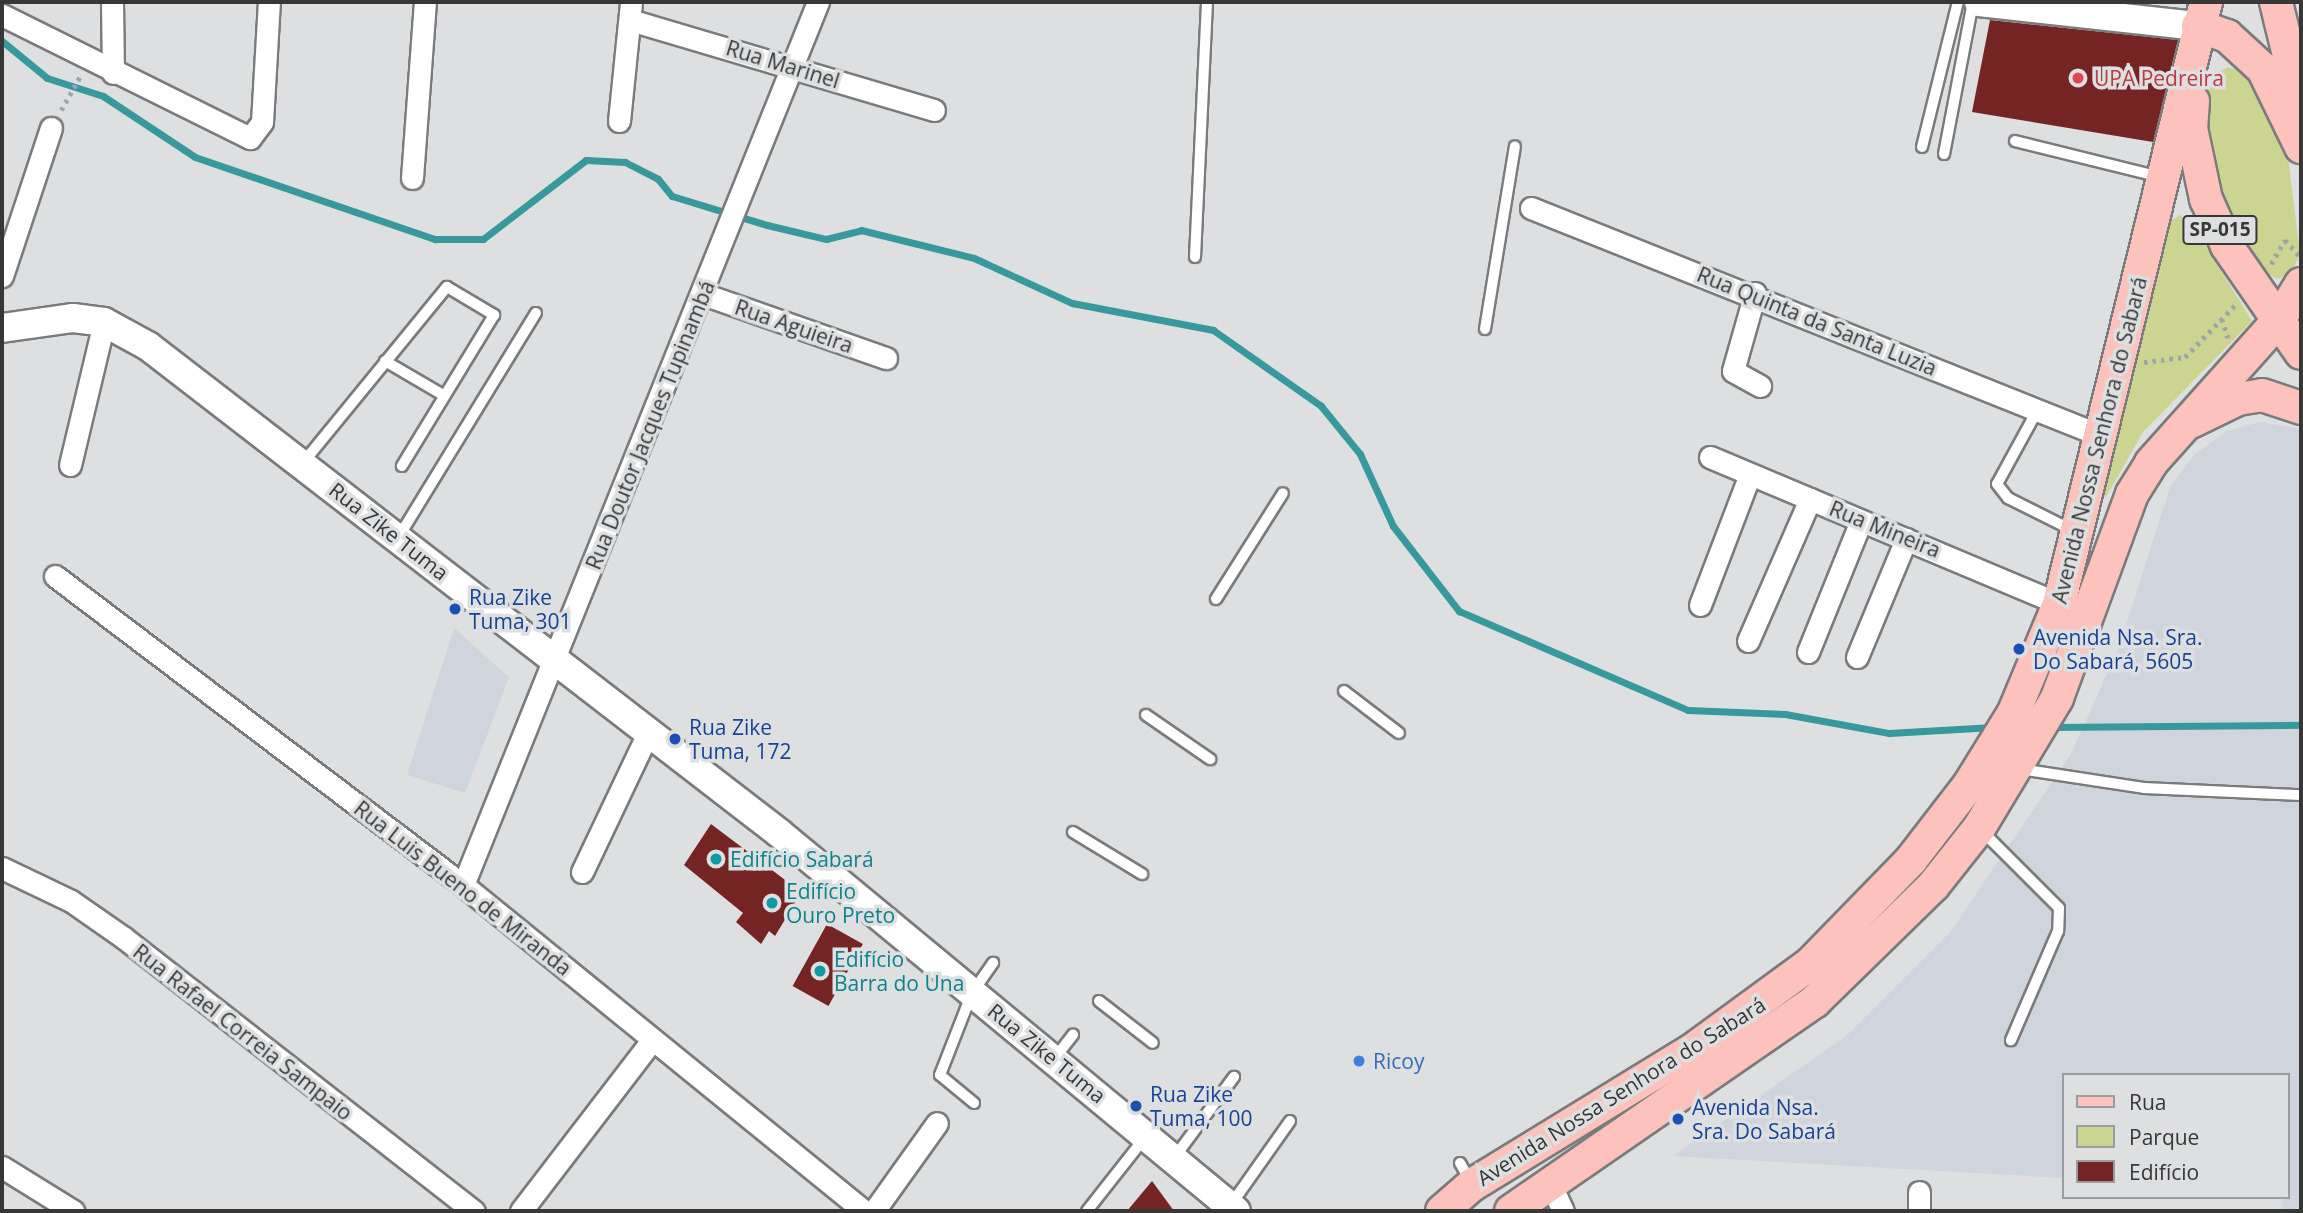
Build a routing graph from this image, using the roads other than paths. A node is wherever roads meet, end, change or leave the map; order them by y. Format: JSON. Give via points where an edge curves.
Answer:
{"nodes":[{"id":1,"x":112,"y":2,"type":"edge"},
{"id":2,"x":269,"y":2,"type":"edge"},
{"id":3,"x":425,"y":2,"type":"edge"},
{"id":4,"x":818,"y":2,"type":"edge"},
{"id":5,"x":1206,"y":2,"type":"edge"},
{"id":6,"x":1958,"y":2,"type":"edge"},
{"id":7,"x":1973,"y":2,"type":"edge"},
{"id":8,"x":1979,"y":2,"type":"edge"},
{"id":9,"x":631,"y":11,"type":"edge"},
{"id":10,"x":2202,"y":14,"type":"edge"},
{"id":11,"x":2,"y":15,"type":"edge"},
{"id":12,"x":2286,"y":15,"type":"edge"},
{"id":13,"x":794,"y":67,"type":"junction"},
{"id":14,"x":113,"y":73,"type":"junction"},
{"id":15,"x":2301,"y":105,"type":"edge"},
{"id":16,"x":934,"y":110,"type":"dead end"},
{"id":17,"x":620,"y":121,"type":"dead end"},
{"id":18,"x":51,"y":128,"type":"road end"},
{"id":19,"x":2015,"y":141,"type":"dead end"},
{"id":20,"x":1515,"y":146,"type":"dead end"},
{"id":21,"x":1922,"y":147,"type":"dead end"},
{"id":22,"x":2301,"y":147,"type":"edge"},
{"id":23,"x":1944,"y":154,"type":"dead end"},
{"id":24,"x":412,"y":178,"type":"dead end"},
{"id":25,"x":2163,"y":178,"type":"junction"},
{"id":26,"x":1506,"y":204,"type":"junction"},
{"id":27,"x":1531,"y":208,"type":"joint"},
{"id":28,"x":1195,"y":257,"type":"dead end"},
{"id":29,"x":2,"y":276,"type":"edge"},
{"id":30,"x":2301,"y":284,"type":"edge"},
{"id":31,"x":1755,"y":293,"type":"junction"},
{"id":32,"x":703,"y":295,"type":"junction"},
{"id":33,"x":536,"y":313,"type":"dead end"},
{"id":34,"x":2278,"y":320,"type":"junction"},
{"id":35,"x":104,"y":322,"type":"junction"},
{"id":36,"x":2,"y":328,"type":"edge"},
{"id":37,"x":1485,"y":329,"type":"dead end"},
{"id":38,"x":2301,"y":352,"type":"edge"},
{"id":39,"x":886,"y":358,"type":"dead end"},
{"id":40,"x":385,"y":361,"type":"junction"},
{"id":41,"x":1760,"y":386,"type":"dead end"},
{"id":42,"x":445,"y":396,"type":"junction"},
{"id":43,"x":2301,"y":408,"type":"edge"},
{"id":44,"x":2038,"y":411,"type":"junction"},
{"id":45,"x":2177,"y":429,"type":"junction"},
{"id":46,"x":2102,"y":436,"type":"junction"},
{"id":47,"x":1710,"y":457,"type":"dead end"},
{"id":48,"x":302,"y":464,"type":"junction"},
{"id":49,"x":70,"y":465,"type":"dead end"},
{"id":50,"x":402,"y":466,"type":"dead end"},
{"id":51,"x":1750,"y":474,"type":"junction"},
{"id":52,"x":1283,"y":493,"type":"dead end"},
{"id":53,"x":1810,"y":499,"type":"junction"},
{"id":54,"x":1861,"y":521,"type":"junction"},
{"id":55,"x":2079,"y":533,"type":"junction"},
{"id":56,"x":398,"y":538,"type":"junction"},
{"id":57,"x":1906,"y":539,"type":"junction"},
{"id":58,"x":55,"y":576,"type":"dead end"},
{"id":59,"x":1216,"y":599,"type":"dead end"},
{"id":60,"x":2059,"y":604,"type":"junction"},
{"id":61,"x":1700,"y":605,"type":"dead end"},
{"id":62,"x":1748,"y":641,"type":"dead end"},
{"id":63,"x":1808,"y":652,"type":"dead end"},
{"id":64,"x":1857,"y":657,"type":"dead end"},
{"id":65,"x":555,"y":659,"type":"junction"},
{"id":66,"x":1344,"y":691,"type":"dead end"},
{"id":67,"x":1146,"y":715,"type":"dead end"},
{"id":68,"x":648,"y":733,"type":"junction"},
{"id":69,"x":1399,"y":733,"type":"dead end"},
{"id":70,"x":1210,"y":759,"type":"dead end"},
{"id":71,"x":2017,"y":769,"type":"junction"},
{"id":72,"x":2301,"y":795,"type":"edge"},
{"id":73,"x":1979,"y":828,"type":"junction"},
{"id":74,"x":1073,"y":832,"type":"dead end"},
{"id":75,"x":2,"y":868,"type":"edge"},
{"id":76,"x":582,"y":872,"type":"dead end"},
{"id":77,"x":1142,"y":874,"type":"dead end"},
{"id":78,"x":463,"y":885,"type":"junction"},
{"id":79,"x":993,"y":963,"type":"dead end"},
{"id":80,"x":972,"y":993,"type":"junction"},
{"id":81,"x":1099,"y":1001,"type":"dead end"},
{"id":82,"x":1073,"y":1035,"type":"dead end"},
{"id":83,"x":652,"y":1040,"type":"junction"},
{"id":84,"x":2011,"y":1040,"type":"dead end"},
{"id":85,"x":1153,"y":1043,"type":"dead end"},
{"id":86,"x":1054,"y":1059,"type":"junction"},
{"id":87,"x":1234,"y":1077,"type":"dead end"},
{"id":88,"x":974,"y":1103,"type":"dead end"},
{"id":89,"x":1290,"y":1121,"type":"dead end"},
{"id":90,"x":937,"y":1123,"type":"dead end"},
{"id":91,"x":1147,"y":1135,"type":"junction"},
{"id":92,"x":1174,"y":1158,"type":"junction"},
{"id":93,"x":2,"y":1167,"type":"edge"},
{"id":94,"x":1549,"y":1181,"type":"junction"},
{"id":95,"x":1233,"y":1209,"type":"edge"},
{"id":96,"x":74,"y":1211,"type":"edge"},
{"id":97,"x":474,"y":1211,"type":"edge"},
{"id":98,"x":521,"y":1211,"type":"edge"},
{"id":99,"x":864,"y":1211,"type":"edge"},
{"id":100,"x":874,"y":1211,"type":"edge"},
{"id":101,"x":1087,"y":1211,"type":"edge"},
{"id":102,"x":1442,"y":1211,"type":"edge"},
{"id":103,"x":1511,"y":1211,"type":"edge"},
{"id":104,"x":1563,"y":1211,"type":"edge"}],
"edges":[{"from":1,"to":14,"type":"street"},
{"from":2,"to":14,"type":"street","via":[[262,122],[250,138]]},
{"from":3,"to":24,"type":"street"},
{"from":4,"to":13,"type":"street","name":"Rua Doutor Jacques Tupinambá"},
{"from":5,"to":28,"type":"lane"},
{"from":6,"to":21,"type":"lane"},
{"from":7,"to":23,"type":"lane"},
{"from":8,"to":10,"type":"street"},
{"from":9,"to":13,"type":"street","name":"Rua Marinel"},
{"from":9,"to":17,"type":"street"},
{"from":10,"to":22,"type":"main road","via":[[2263,69]]},
{"from":10,"to":25,"type":"main road","name":"Avenida Nossa Senhora do Sabará"},
{"from":10,"to":34,"type":"main road","number":"SP-015","via":[[2191,128],[2206,199],[2228,246]]},
{"from":11,"to":14,"type":"street"},
{"from":12,"to":15,"type":"main road"},
{"from":13,"to":16,"type":"street","name":"Rua Marinel"},
{"from":13,"to":32,"type":"street","name":"Rua Doutor Jacques Tupinambá"},
{"from":18,"to":29,"type":"street"},
{"from":19,"to":25,"type":"lane"},
{"from":20,"to":26,"type":"lane"},
{"from":25,"to":46,"type":"main road","name":"Avenida Nossa Senhora do Sabará"},
{"from":26,"to":27,"type":"lane"},
{"from":26,"to":37,"type":"lane"},
{"from":27,"to":31,"type":"street","name":"Rua Quinta da Santa Luzia"},
{"from":30,"to":34,"type":"main road","name":"Avenida Nossa Senhora do Sabará"},
{"from":31,"to":41,"type":"street","via":[[1733,371]]},
{"from":31,"to":44,"type":"street","name":"Rua Quinta da Santa Luzia"},
{"from":32,"to":39,"type":"street","name":"Rua Aguieira"},
{"from":32,"to":65,"type":"street","name":"Rua Doutor Jacques Tupinambá"},
{"from":33,"to":56,"type":"lane"},
{"from":34,"to":38,"type":"main road","number":"SP-015"},
{"from":34,"to":45,"type":"main road","name":"Avenida Nossa Senhora do Sabará"},
{"from":35,"to":36,"type":"street","name":"Rua Zike Tuma","via":[[73,318]]},
{"from":35,"to":48,"type":"street","name":"Rua Zike Tuma","via":[[148,346]]},
{"from":35,"to":49,"type":"street"},
{"from":40,"to":42,"type":"lane"},
{"from":40,"to":42,"type":"lane","via":[[443,288],[491,311]]},
{"from":40,"to":48,"type":"lane"},
{"from":42,"to":50,"type":"lane"},
{"from":43,"to":45,"type":"main road","via":[[2262,396],[2238,398]]},
{"from":44,"to":46,"type":"street","name":"Rua Quinta da Santa Luzia"},
{"from":44,"to":55,"type":"lane","via":[[1997,484],[2008,498]]},
{"from":45,"to":71,"type":"main road","name":"Avenida Nossa Senhora do Sabará","via":[[2132,494],[2057,698]]},
{"from":46,"to":55,"type":"main road","name":"Avenida Nossa Senhora do Sabará"},
{"from":47,"to":51,"type":"street","name":"Rua Mineira"},
{"from":48,"to":56,"type":"street","name":"Rua Zike Tuma"},
{"from":51,"to":53,"type":"street","name":"Rua Mineira"},
{"from":51,"to":61,"type":"street"},
{"from":52,"to":59,"type":"lane"},
{"from":53,"to":54,"type":"street","name":"Rua Mineira"},
{"from":53,"to":62,"type":"street"},
{"from":54,"to":57,"type":"street","name":"Rua Mineira"},
{"from":54,"to":63,"type":"street"},
{"from":55,"to":60,"type":"main road","name":"Avenida Nossa Senhora do Sabará"},
{"from":56,"to":65,"type":"street","name":"Rua Zike Tuma"},
{"from":57,"to":60,"type":"street","name":"Rua Mineira"},
{"from":57,"to":64,"type":"street"},
{"from":58,"to":78,"type":"street","name":"Rua Luis Bueno de Miranda"},
{"from":60,"to":102,"type":"main road","name":"Avenida Nossa Senhora do Sabará","via":[[2014,712],[1969,785],[1868,909],[1758,1005],[1466,1174]]},
{"from":65,"to":68,"type":"street","name":"Rua Zike Tuma"},
{"from":65,"to":78,"type":"street","name":"Rua Doutor Jacques Tupinambá"},
{"from":66,"to":69,"type":"lane"},
{"from":67,"to":70,"type":"lane"},
{"from":68,"to":76,"type":"street"},
{"from":68,"to":80,"type":"street","name":"Rua Zike Tuma"},
{"from":71,"to":72,"type":"lane","via":[[2144,788]]},
{"from":71,"to":73,"type":"main road","name":"Avenida Nossa Senhora do Sabará"},
{"from":73,"to":84,"type":"lane","via":[[2059,908],[2058,931]]},
{"from":73,"to":94,"type":"main road","name":"Avenida Nossa Senhora do Sabará","via":[[1933,886],[1815,1001]]},
{"from":74,"to":77,"type":"lane"},
{"from":75,"to":97,"type":"street","name":"Rua Rafael Correia Sampaio","via":[[71,901],[124,938]]},
{"from":78,"to":83,"type":"street","name":"Rua Luis Bueno de Miranda"},
{"from":79,"to":80,"type":"lane"},
{"from":80,"to":86,"type":"street","name":"Rua Zike Tuma"},
{"from":80,"to":88,"type":"lane","via":[[940,1075]]},
{"from":81,"to":85,"type":"lane"},
{"from":82,"to":86,"type":"lane"},
{"from":83,"to":98,"type":"street"},
{"from":83,"to":99,"type":"street","name":"Rua Luis Bueno de Miranda"},
{"from":86,"to":91,"type":"street","name":"Rua Zike Tuma"},
{"from":87,"to":92,"type":"lane"},
{"from":89,"to":95,"type":"lane"},
{"from":90,"to":100,"type":"street"},
{"from":91,"to":92,"type":"street","name":"Rua Zike Tuma"},
{"from":91,"to":101,"type":"lane"},
{"from":92,"to":95,"type":"street","name":"Rua Zike Tuma"},
{"from":93,"to":96,"type":"street"},
{"from":94,"to":103,"type":"main road","name":"Avenida Nossa Senhora do Sabará"},
{"from":94,"to":104,"type":"street"}]}
